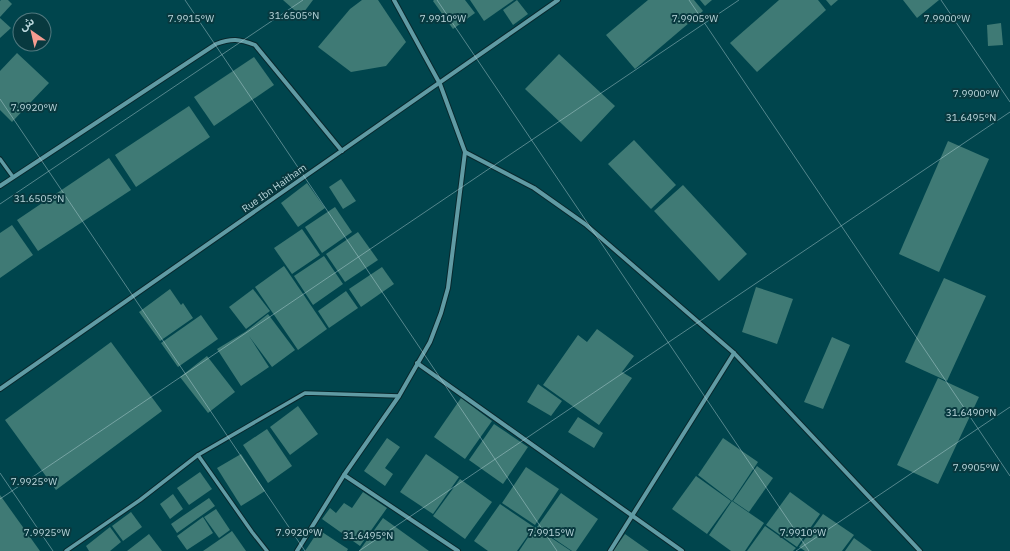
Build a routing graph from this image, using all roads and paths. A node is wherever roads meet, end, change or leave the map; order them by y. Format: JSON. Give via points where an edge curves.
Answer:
{"nodes":[{"id":1,"x":394,"y":0,"type":"edge"},
{"id":2,"x":558,"y":0,"type":"edge"},
{"id":3,"x":440,"y":84,"type":"junction"},
{"id":4,"x":342,"y":151,"type":"junction"},
{"id":5,"x":465,"y":152,"type":"junction"},
{"id":6,"x":0,"y":159,"type":"edge"},
{"id":7,"x":13,"y":177,"type":"junction"},
{"id":8,"x":0,"y":186,"type":"edge"},
{"id":9,"x":734,"y":353,"type":"junction"},
{"id":10,"x":418,"y":363,"type":"junction"},
{"id":11,"x":0,"y":390,"type":"edge"},
{"id":12,"x":399,"y":396,"type":"junction"},
{"id":13,"x":198,"y":456,"type":"junction"},
{"id":14,"x":344,"y":475,"type":"junction"},
{"id":15,"x":632,"y":517,"type":"junction"},
{"id":16,"x":66,"y":551,"type":"edge"},
{"id":17,"x":267,"y":551,"type":"edge"},
{"id":18,"x":297,"y":551,"type":"edge"},
{"id":19,"x":458,"y":551,"type":"edge"},
{"id":20,"x":610,"y":551,"type":"edge"},
{"id":21,"x":682,"y":551,"type":"edge"},
{"id":22,"x":920,"y":551,"type":"edge"}],
"edges":[{"from":1,"to":3,"type":"street"},
{"from":2,"to":3,"type":"street","name":"Rue Ibn Haitham"},
{"from":3,"to":4,"type":"street","name":"Rue Ibn Haitham"},
{"from":3,"to":5,"type":"street"},
{"from":4,"to":7,"type":"street","via":[[255,45],[240,39],[227,40],[216,44]]},
{"from":4,"to":11,"type":"street","name":"Rue Ibn Haitham"},
{"from":5,"to":9,"type":"street","via":[[534,188],[585,224]]},
{"from":5,"to":10,"type":"street","via":[[448,288],[442,313]]},
{"from":6,"to":7,"type":"street"},
{"from":7,"to":8,"type":"street"},
{"from":9,"to":15,"type":"street"},
{"from":9,"to":22,"type":"street"},
{"from":10,"to":12,"type":"street"},
{"from":10,"to":15,"type":"street"},
{"from":12,"to":13,"type":"street","via":[[305,393]]},
{"from":12,"to":14,"type":"street"},
{"from":13,"to":16,"type":"street"},
{"from":13,"to":17,"type":"street"},
{"from":14,"to":18,"type":"street"},
{"from":14,"to":19,"type":"street"},
{"from":15,"to":20,"type":"street"},
{"from":15,"to":21,"type":"street"}]}
